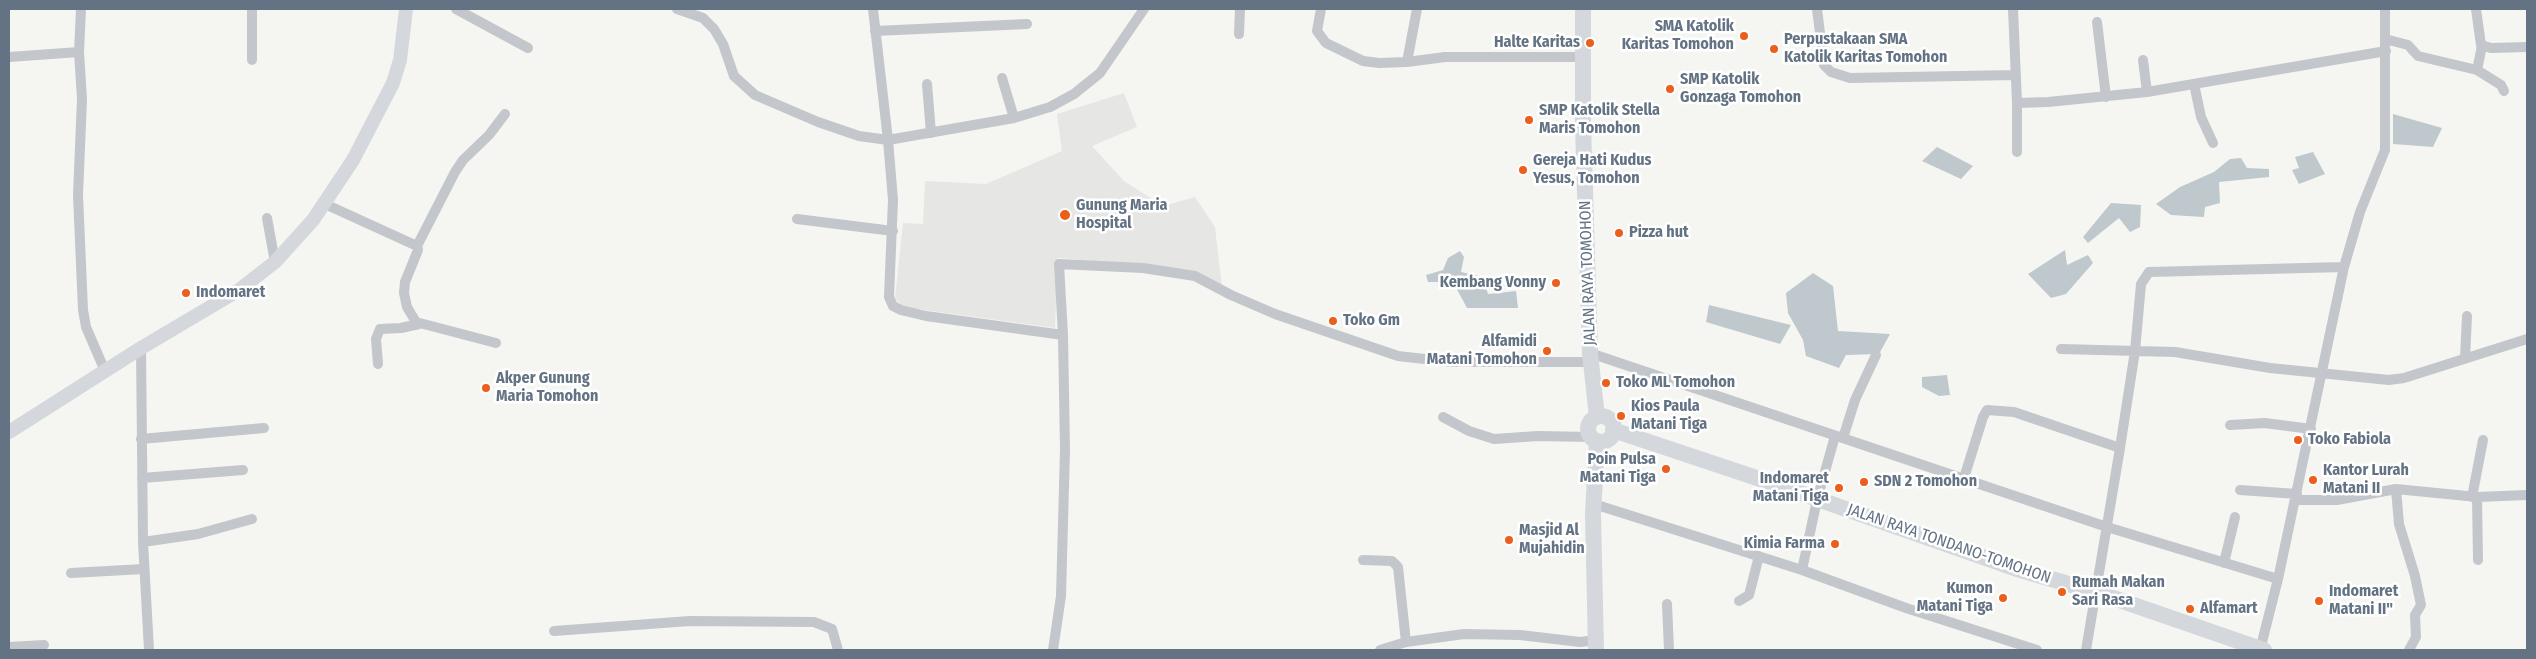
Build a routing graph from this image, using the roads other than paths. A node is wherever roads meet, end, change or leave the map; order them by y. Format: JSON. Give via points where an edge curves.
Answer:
{"nodes":[{"id":1,"x":81,"y":9,"type":"edge"},
{"id":2,"x":252,"y":9,"type":"edge"},
{"id":3,"x":406,"y":9,"type":"edge"},
{"id":4,"x":456,"y":9,"type":"edge"},
{"id":5,"x":677,"y":9,"type":"edge"},
{"id":6,"x":873,"y":9,"type":"edge"},
{"id":7,"x":1143,"y":9,"type":"edge"},
{"id":8,"x":1240,"y":9,"type":"edge"},
{"id":9,"x":1321,"y":9,"type":"edge"},
{"id":10,"x":1417,"y":9,"type":"edge"},
{"id":11,"x":1583,"y":9,"type":"edge"},
{"id":12,"x":1818,"y":9,"type":"edge"},
{"id":13,"x":2013,"y":9,"type":"edge"},
{"id":14,"x":2385,"y":9,"type":"edge"},
{"id":15,"x":2476,"y":9,"type":"edge"},
{"id":16,"x":2097,"y":22,"type":"dead end"},
{"id":17,"x":1027,"y":24,"type":"dead end"},
{"id":18,"x":874,"y":31,"type":"junction"},
{"id":19,"x":1239,"y":34,"type":"dead end"},
{"id":20,"x":2385,"y":39,"type":"junction"},
{"id":21,"x":2482,"y":46,"type":"junction"},
{"id":22,"x":2527,"y":47,"type":"edge"},
{"id":23,"x":528,"y":48,"type":"dead end"},
{"id":24,"x":2386,"y":51,"type":"junction"},
{"id":25,"x":79,"y":52,"type":"junction"},
{"id":26,"x":9,"y":57,"type":"edge"},
{"id":27,"x":1583,"y":57,"type":"junction"},
{"id":28,"x":252,"y":60,"type":"dead end"},
{"id":29,"x":2143,"y":60,"type":"dead end"},
{"id":30,"x":1407,"y":62,"type":"junction"},
{"id":31,"x":2477,"y":70,"type":"junction"},
{"id":32,"x":2016,"y":75,"type":"junction"},
{"id":33,"x":1002,"y":78,"type":"dead end"},
{"id":34,"x":928,"y":84,"type":"dead end"},
{"id":35,"x":2194,"y":84,"type":"junction"},
{"id":36,"x":2147,"y":92,"type":"junction"},
{"id":37,"x":2504,"y":92,"type":"dead end"},
{"id":38,"x":2106,"y":97,"type":"junction"},
{"id":39,"x":2017,"y":103,"type":"junction"},
{"id":40,"x":505,"y":114,"type":"dead end"},
{"id":41,"x":1014,"y":118,"type":"junction"},
{"id":42,"x":931,"y":133,"type":"junction"},
{"id":43,"x":888,"y":140,"type":"junction"},
{"id":44,"x":2212,"y":144,"type":"dead end"},
{"id":45,"x":2017,"y":152,"type":"dead end"},
{"id":46,"x":325,"y":204,"type":"junction"},
{"id":47,"x":267,"y":218,"type":"dead end"},
{"id":48,"x":797,"y":219,"type":"dead end"},
{"id":49,"x":893,"y":231,"type":"junction"},
{"id":50,"x":417,"y":246,"type":"junction"},
{"id":51,"x":274,"y":262,"type":"junction"},
{"id":52,"x":2344,"y":267,"type":"junction"},
{"id":53,"x":2467,"y":316,"type":"dead end"},
{"id":54,"x":419,"y":324,"type":"junction"},
{"id":55,"x":1063,"y":335,"type":"junction"},
{"id":56,"x":2527,"y":339,"type":"edge"},
{"id":57,"x":496,"y":343,"type":"dead end"},
{"id":58,"x":141,"y":348,"type":"junction"},
{"id":59,"x":2061,"y":349,"type":"dead end"},
{"id":60,"x":2135,"y":351,"type":"junction"},
{"id":61,"x":1876,"y":355,"type":"dead end"},
{"id":62,"x":1590,"y":358,"type":"junction"},
{"id":63,"x":2464,"y":358,"type":"junction"},
{"id":64,"x":378,"y":364,"type":"dead end"},
{"id":65,"x":105,"y":371,"type":"junction"},
{"id":66,"x":2320,"y":373,"type":"junction"},
{"id":67,"x":1443,"y":417,"type":"dead end"},
{"id":68,"x":1597,"y":417,"type":"junction"},
{"id":69,"x":2230,"y":425,"type":"dead end"},
{"id":70,"x":264,"y":428,"type":"dead end"},
{"id":71,"x":2310,"y":429,"type":"junction"},
{"id":72,"x":1613,"y":430,"type":"junction"},
{"id":73,"x":9,"y":432,"type":"edge"},
{"id":74,"x":1839,"y":437,"type":"junction"},
{"id":75,"x":141,"y":439,"type":"junction"},
{"id":76,"x":1594,"y":439,"type":"junction"},
{"id":77,"x":2483,"y":440,"type":"dead end"},
{"id":78,"x":2120,"y":448,"type":"junction"},
{"id":79,"x":243,"y":470,"type":"dead end"},
{"id":80,"x":142,"y":478,"type":"junction"},
{"id":81,"x":1964,"y":478,"type":"junction"},
{"id":82,"x":2396,"y":489,"type":"junction"},
{"id":83,"x":2240,"y":490,"type":"dead end"},
{"id":84,"x":2527,"y":494,"type":"edge"},
{"id":85,"x":2296,"y":497,"type":"junction"},
{"id":86,"x":2475,"y":497,"type":"junction"},
{"id":87,"x":1817,"y":500,"type":"junction"},
{"id":88,"x":1594,"y":504,"type":"junction"},
{"id":89,"x":2235,"y":517,"type":"dead end"},
{"id":90,"x":252,"y":519,"type":"dead end"},
{"id":91,"x":2107,"y":527,"type":"junction"},
{"id":92,"x":143,"y":542,"type":"junction"},
{"id":93,"x":1759,"y":556,"type":"junction"},
{"id":94,"x":1364,"y":560,"type":"dead end"},
{"id":95,"x":2478,"y":560,"type":"dead end"},
{"id":96,"x":2224,"y":563,"type":"junction"},
{"id":97,"x":144,"y":569,"type":"junction"},
{"id":98,"x":1802,"y":570,"type":"junction"},
{"id":99,"x":70,"y":573,"type":"dead end"},
{"id":100,"x":2278,"y":579,"type":"junction"},
{"id":101,"x":2096,"y":592,"type":"junction"},
{"id":102,"x":1739,"y":601,"type":"dead end"},
{"id":103,"x":1667,"y":604,"type":"dead end"},
{"id":104,"x":554,"y":631,"type":"dead end"},
{"id":105,"x":1406,"y":642,"type":"junction"},
{"id":106,"x":44,"y":645,"type":"dead end"},
{"id":107,"x":1596,"y":645,"type":"edge"},
{"id":108,"x":9,"y":647,"type":"edge"},
{"id":109,"x":148,"y":650,"type":"edge"},
{"id":110,"x":838,"y":650,"type":"edge"},
{"id":111,"x":1053,"y":650,"type":"edge"},
{"id":112,"x":1380,"y":650,"type":"edge"},
{"id":113,"x":1668,"y":650,"type":"edge"},
{"id":114,"x":2037,"y":650,"type":"edge"},
{"id":115,"x":2086,"y":650,"type":"edge"},
{"id":116,"x":2261,"y":650,"type":"edge"},
{"id":117,"x":2408,"y":650,"type":"edge"}],
"edges":[{"from":1,"to":25,"type":"street"},
{"from":2,"to":28,"type":"street"},
{"from":3,"to":46,"type":"main road","via":[[400,60],[393,83],[354,160]]},
{"from":4,"to":23,"type":"street"},
{"from":5,"to":43,"type":"street","via":[[703,18],[714,30],[723,44],[734,76],[754,95],[859,136]]},
{"from":6,"to":18,"type":"street"},
{"from":7,"to":41,"type":"street","via":[[1100,73],[1074,94],[1050,107]]},
{"from":8,"to":19,"type":"street"},
{"from":9,"to":30,"type":"street","via":[[1317,31],[1326,43],[1363,61]]},
{"from":10,"to":30,"type":"street"},
{"from":11,"to":27,"type":"highway","name":"JALAN RAYA TOMOHON"},
{"from":12,"to":32,"type":"street","via":[[1824,65],[1831,72],[1850,78]]},
{"from":13,"to":32,"type":"street"},
{"from":14,"to":20,"type":"street"},
{"from":15,"to":21,"type":"street"},
{"from":16,"to":38,"type":"street"},
{"from":17,"to":18,"type":"street"},
{"from":18,"to":43,"type":"street"},
{"from":20,"to":24,"type":"street"},
{"from":20,"to":31,"type":"street","via":[[2408,46],[2418,56]]},
{"from":21,"to":22,"type":"street"},
{"from":21,"to":31,"type":"street"},
{"from":24,"to":35,"type":"street"},
{"from":24,"to":52,"type":"street","via":[[2385,150],[2360,212]]},
{"from":25,"to":26,"type":"street"},
{"from":25,"to":65,"type":"street","via":[[82,99],[78,194],[83,310],[86,327]]},
{"from":27,"to":30,"type":"street","via":[[1445,57]]},
{"from":27,"to":62,"type":"highway","name":"JALAN RAYA TOMOHON"},
{"from":29,"to":36,"type":"street"},
{"from":31,"to":37,"type":"street","via":[[2500,85]]},
{"from":32,"to":39,"type":"street"},
{"from":33,"to":41,"type":"street"},
{"from":34,"to":42,"type":"street"},
{"from":35,"to":36,"type":"street"},
{"from":35,"to":44,"type":"street","via":[[2201,117]]},
{"from":36,"to":38,"type":"street"},
{"from":38,"to":39,"type":"street"},
{"from":39,"to":45,"type":"street"},
{"from":40,"to":50,"type":"street","via":[[455,172]]},
{"from":41,"to":42,"type":"street"},
{"from":42,"to":43,"type":"street"},
{"from":43,"to":49,"type":"street"},
{"from":46,"to":50,"type":"street"},
{"from":46,"to":51,"type":"main road"},
{"from":47,"to":51,"type":"street"},
{"from":48,"to":49,"type":"street"},
{"from":49,"to":55,"type":"street","via":[[889,296],[896,308],[926,316]]},
{"from":50,"to":54,"type":"street","via":[[404,293],[412,318]]},
{"from":51,"to":58,"type":"main road","via":[[232,295]]},
{"from":52,"to":60,"type":"street","via":[[2149,272],[2142,284]]},
{"from":52,"to":66,"type":"street"},
{"from":53,"to":63,"type":"street"},
{"from":54,"to":57,"type":"street"},
{"from":54,"to":64,"type":"street","via":[[380,329],[376,339]]},
{"from":55,"to":62,"type":"street","via":[[1058,268],[1059,264],[1074,264],[1144,268],[1195,276],[1257,307],[1398,356],[1451,362]]},
{"from":55,"to":111,"type":"street","via":[[1064,534],[1061,596]]},
{"from":56,"to":63,"type":"street"},
{"from":58,"to":65,"type":"main road"},
{"from":58,"to":75,"type":"street"},
{"from":59,"to":60,"type":"street"},
{"from":60,"to":66,"type":"street","via":[[2175,352]]},
{"from":60,"to":78,"type":"street"},
{"from":61,"to":74,"type":"street"},
{"from":62,"to":68,"type":"highway","name":"JALAN RAYA TOMOHON"},
{"from":62,"to":74,"type":"street"},
{"from":63,"to":66,"type":"street","via":[[2389,380]]},
{"from":65,"to":73,"type":"main road"},
{"from":66,"to":71,"type":"street"},
{"from":67,"to":76,"type":"street","via":[[1469,431],[1494,439],[1538,436]]},
{"from":68,"to":72,"type":"highway","via":[[1610,420]]},
{"from":68,"to":76,"type":"highway","name":"JALAN RAYA TOMOHON","via":[[1588,427]]},
{"from":69,"to":71,"type":"street","via":[[2266,423]]},
{"from":70,"to":75,"type":"street"},
{"from":71,"to":85,"type":"street"},
{"from":72,"to":76,"type":"highway","via":[[1608,439]]},
{"from":72,"to":87,"type":"highway","name":"JALAN RAYA TONDANO-TOMOHON"},
{"from":74,"to":81,"type":"street"},
{"from":74,"to":87,"type":"street"},
{"from":75,"to":80,"type":"street"},
{"from":76,"to":88,"type":"highway","name":"JALAN RAYA TOMOHON"},
{"from":77,"to":86,"type":"street"},
{"from":78,"to":81,"type":"street","via":[[2014,412],[1987,410]]},
{"from":78,"to":91,"type":"street"},
{"from":79,"to":80,"type":"street"},
{"from":80,"to":92,"type":"street"},
{"from":81,"to":91,"type":"street"},
{"from":82,"to":85,"type":"street","via":[[2336,500]]},
{"from":82,"to":86,"type":"street"},
{"from":82,"to":117,"type":"street","via":[[2399,524],[2421,605],[2415,615],[2416,637]]},
{"from":83,"to":85,"type":"street"},
{"from":84,"to":86,"type":"street"},
{"from":85,"to":100,"type":"street"},
{"from":86,"to":95,"type":"street"},
{"from":87,"to":98,"type":"street"},
{"from":87,"to":101,"type":"highway","name":"JALAN RAYA TONDANO-TOMOHON","via":[[2017,569]]},
{"from":88,"to":93,"type":"street"},
{"from":88,"to":107,"type":"highway","name":"JALAN RAYA TOMOHON"},
{"from":89,"to":96,"type":"street"},
{"from":90,"to":92,"type":"street","via":[[198,534]]},
{"from":91,"to":96,"type":"street"},
{"from":91,"to":101,"type":"street"},
{"from":92,"to":97,"type":"street"},
{"from":93,"to":98,"type":"street"},
{"from":93,"to":102,"type":"street","via":[[1749,595]]},
{"from":94,"to":105,"type":"street","via":[[1392,561],[1398,567]]},
{"from":96,"to":100,"type":"street"},
{"from":97,"to":99,"type":"street"},
{"from":97,"to":109,"type":"street"},
{"from":98,"to":114,"type":"street"},
{"from":100,"to":116,"type":"street"},
{"from":101,"to":115,"type":"street"},
{"from":101,"to":116,"type":"highway","name":"JALAN RAYA TONDANO-TOMOHON"},
{"from":103,"to":113,"type":"street"},
{"from":104,"to":110,"type":"street","via":[[690,620],[814,622],[832,629]]},
{"from":105,"to":107,"type":"street","via":[[1464,634],[1520,635]]},
{"from":105,"to":112,"type":"street"},
{"from":106,"to":108,"type":"street"}]}
